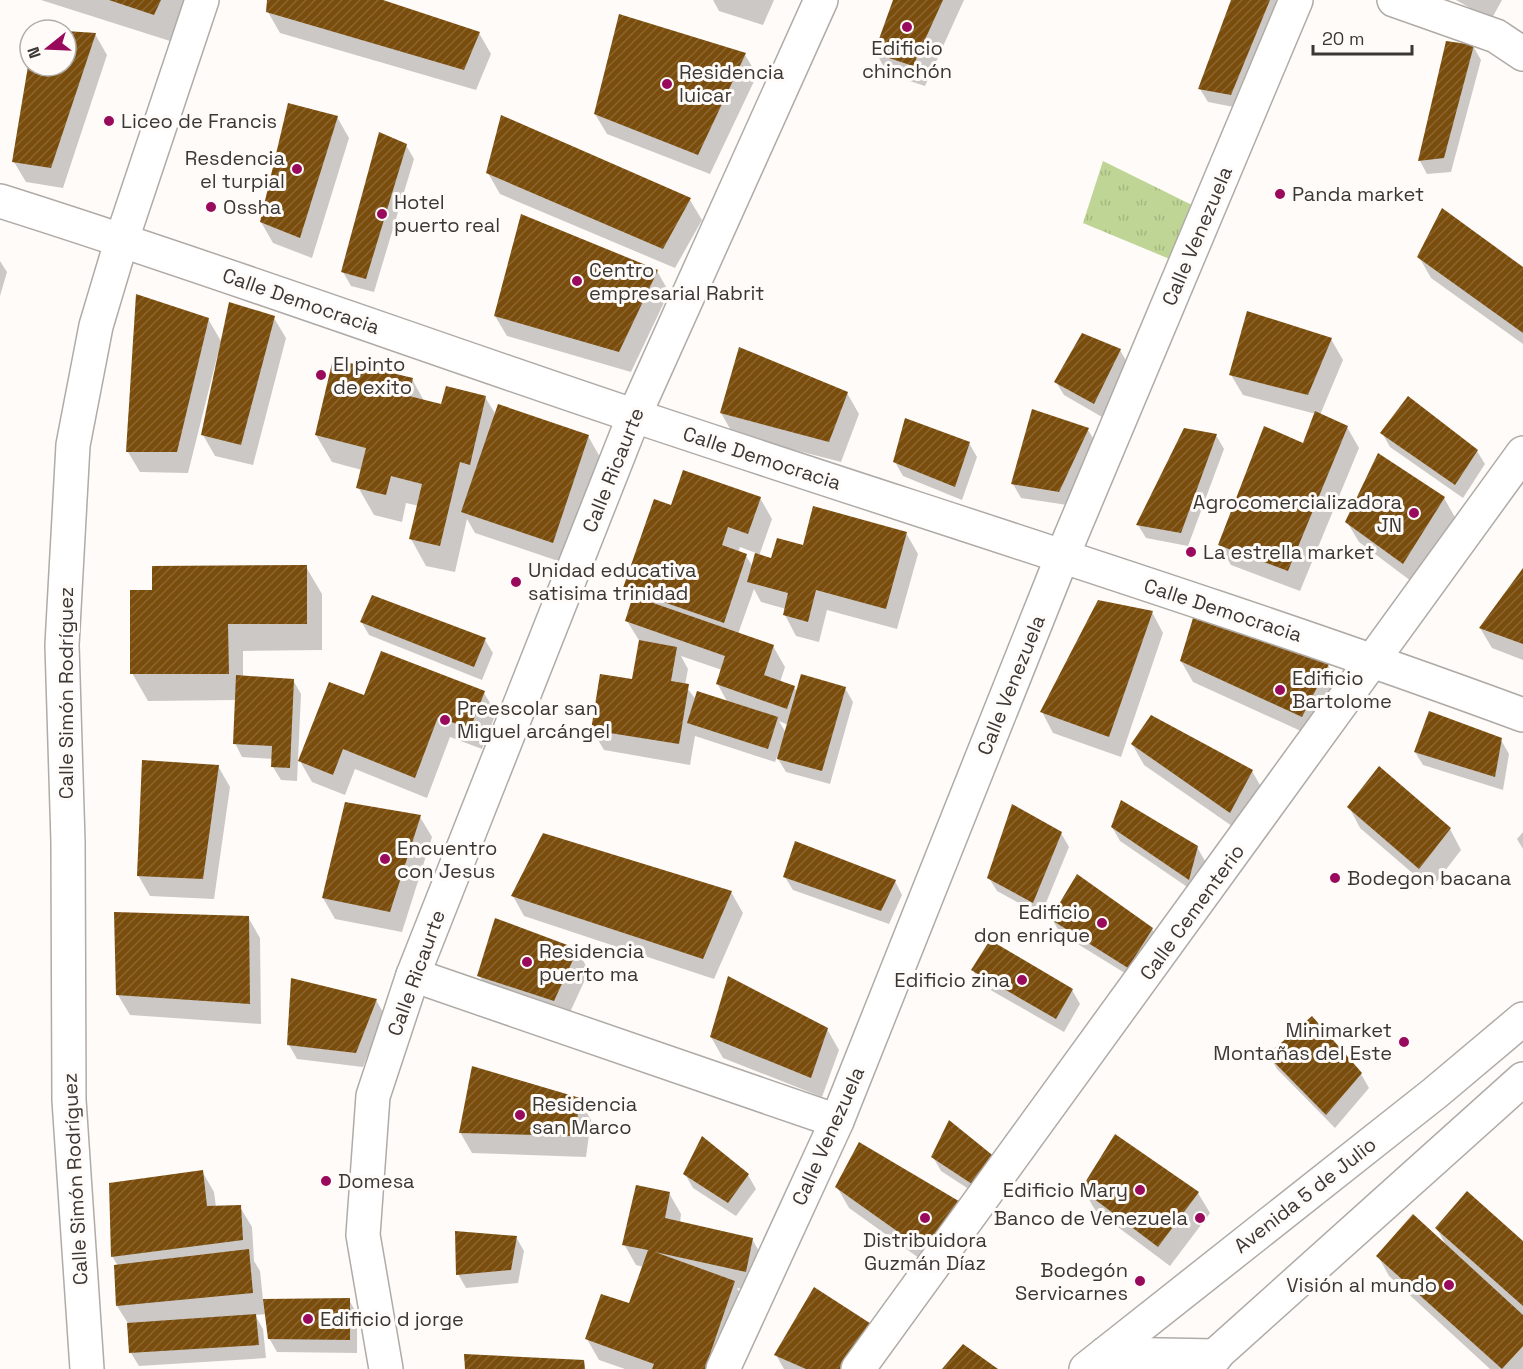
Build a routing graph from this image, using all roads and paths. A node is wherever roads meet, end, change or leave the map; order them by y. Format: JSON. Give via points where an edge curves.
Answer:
{"nodes":[{"id":1,"x":202,"y":0,"type":"edge"},
{"id":2,"x":821,"y":0,"type":"edge"},
{"id":3,"x":1296,"y":0,"type":"edge"},
{"id":4,"x":1394,"y":0,"type":"edge"},
{"id":5,"x":1523,"y":54,"type":"edge"},
{"id":6,"x":0,"y":201,"type":"edge"},
{"id":7,"x":122,"y":239,"type":"junction"},
{"id":8,"x":634,"y":416,"type":"junction"},
{"id":9,"x":1523,"y":453,"type":"edge"},
{"id":10,"x":1062,"y":557,"type":"junction"},
{"id":11,"x":1375,"y":660,"type":"junction"},
{"id":12,"x":1523,"y":715,"type":"edge"},
{"id":13,"x":413,"y":975,"type":"junction"},
{"id":14,"x":1523,"y":1019,"type":"edge"},
{"id":15,"x":1523,"y":1079,"type":"edge"},
{"id":16,"x":837,"y":1121,"type":"junction"},
{"id":17,"x":1096,"y":1361,"type":"edge"},
{"id":18,"x":1215,"y":1366,"type":"edge"},
{"id":19,"x":87,"y":1369,"type":"edge"},
{"id":20,"x":386,"y":1369,"type":"edge"},
{"id":21,"x":723,"y":1369,"type":"edge"},
{"id":22,"x":858,"y":1369,"type":"edge"}],
"edges":[{"from":1,"to":7,"type":"street","name":"Calle Simón Rodríguez"},
{"from":2,"to":8,"type":"street","name":"Calle Ricaurte"},
{"from":3,"to":10,"type":"street","name":"Calle Venezuela"},
{"from":4,"to":5,"type":"street","via":[[1496,36]]},
{"from":6,"to":7,"type":"street","name":"Calle Democracia"},
{"from":7,"to":8,"type":"street","name":"Calle Democracia"},
{"from":7,"to":19,"type":"street","name":"Calle Simón Rodríguez","via":[[96,326],[73,445],[62,645],[69,1100]]},
{"from":8,"to":10,"type":"street","name":"Calle Democracia"},
{"from":8,"to":13,"type":"street","name":"Calle Ricaurte"},
{"from":9,"to":11,"type":"street","name":"Calle Cementerio"},
{"from":10,"to":11,"type":"street","name":"Calle Democracia"},
{"from":10,"to":16,"type":"street","name":"Calle Venezuela"},
{"from":11,"to":12,"type":"street","name":"Calle Democracia"},
{"from":11,"to":22,"type":"street","name":"Calle Cementerio"},
{"from":13,"to":16,"type":"street"},
{"from":13,"to":20,"type":"street","name":"Calle Ricaurte","via":[[373,1095],[363,1235]]},
{"from":14,"to":17,"type":"street","name":"Avenida 5 de Julio"},
{"from":15,"to":18,"type":"street"},
{"from":16,"to":21,"type":"street","name":"Calle Venezuela"},
{"from":17,"to":18,"type":"street"}]}
